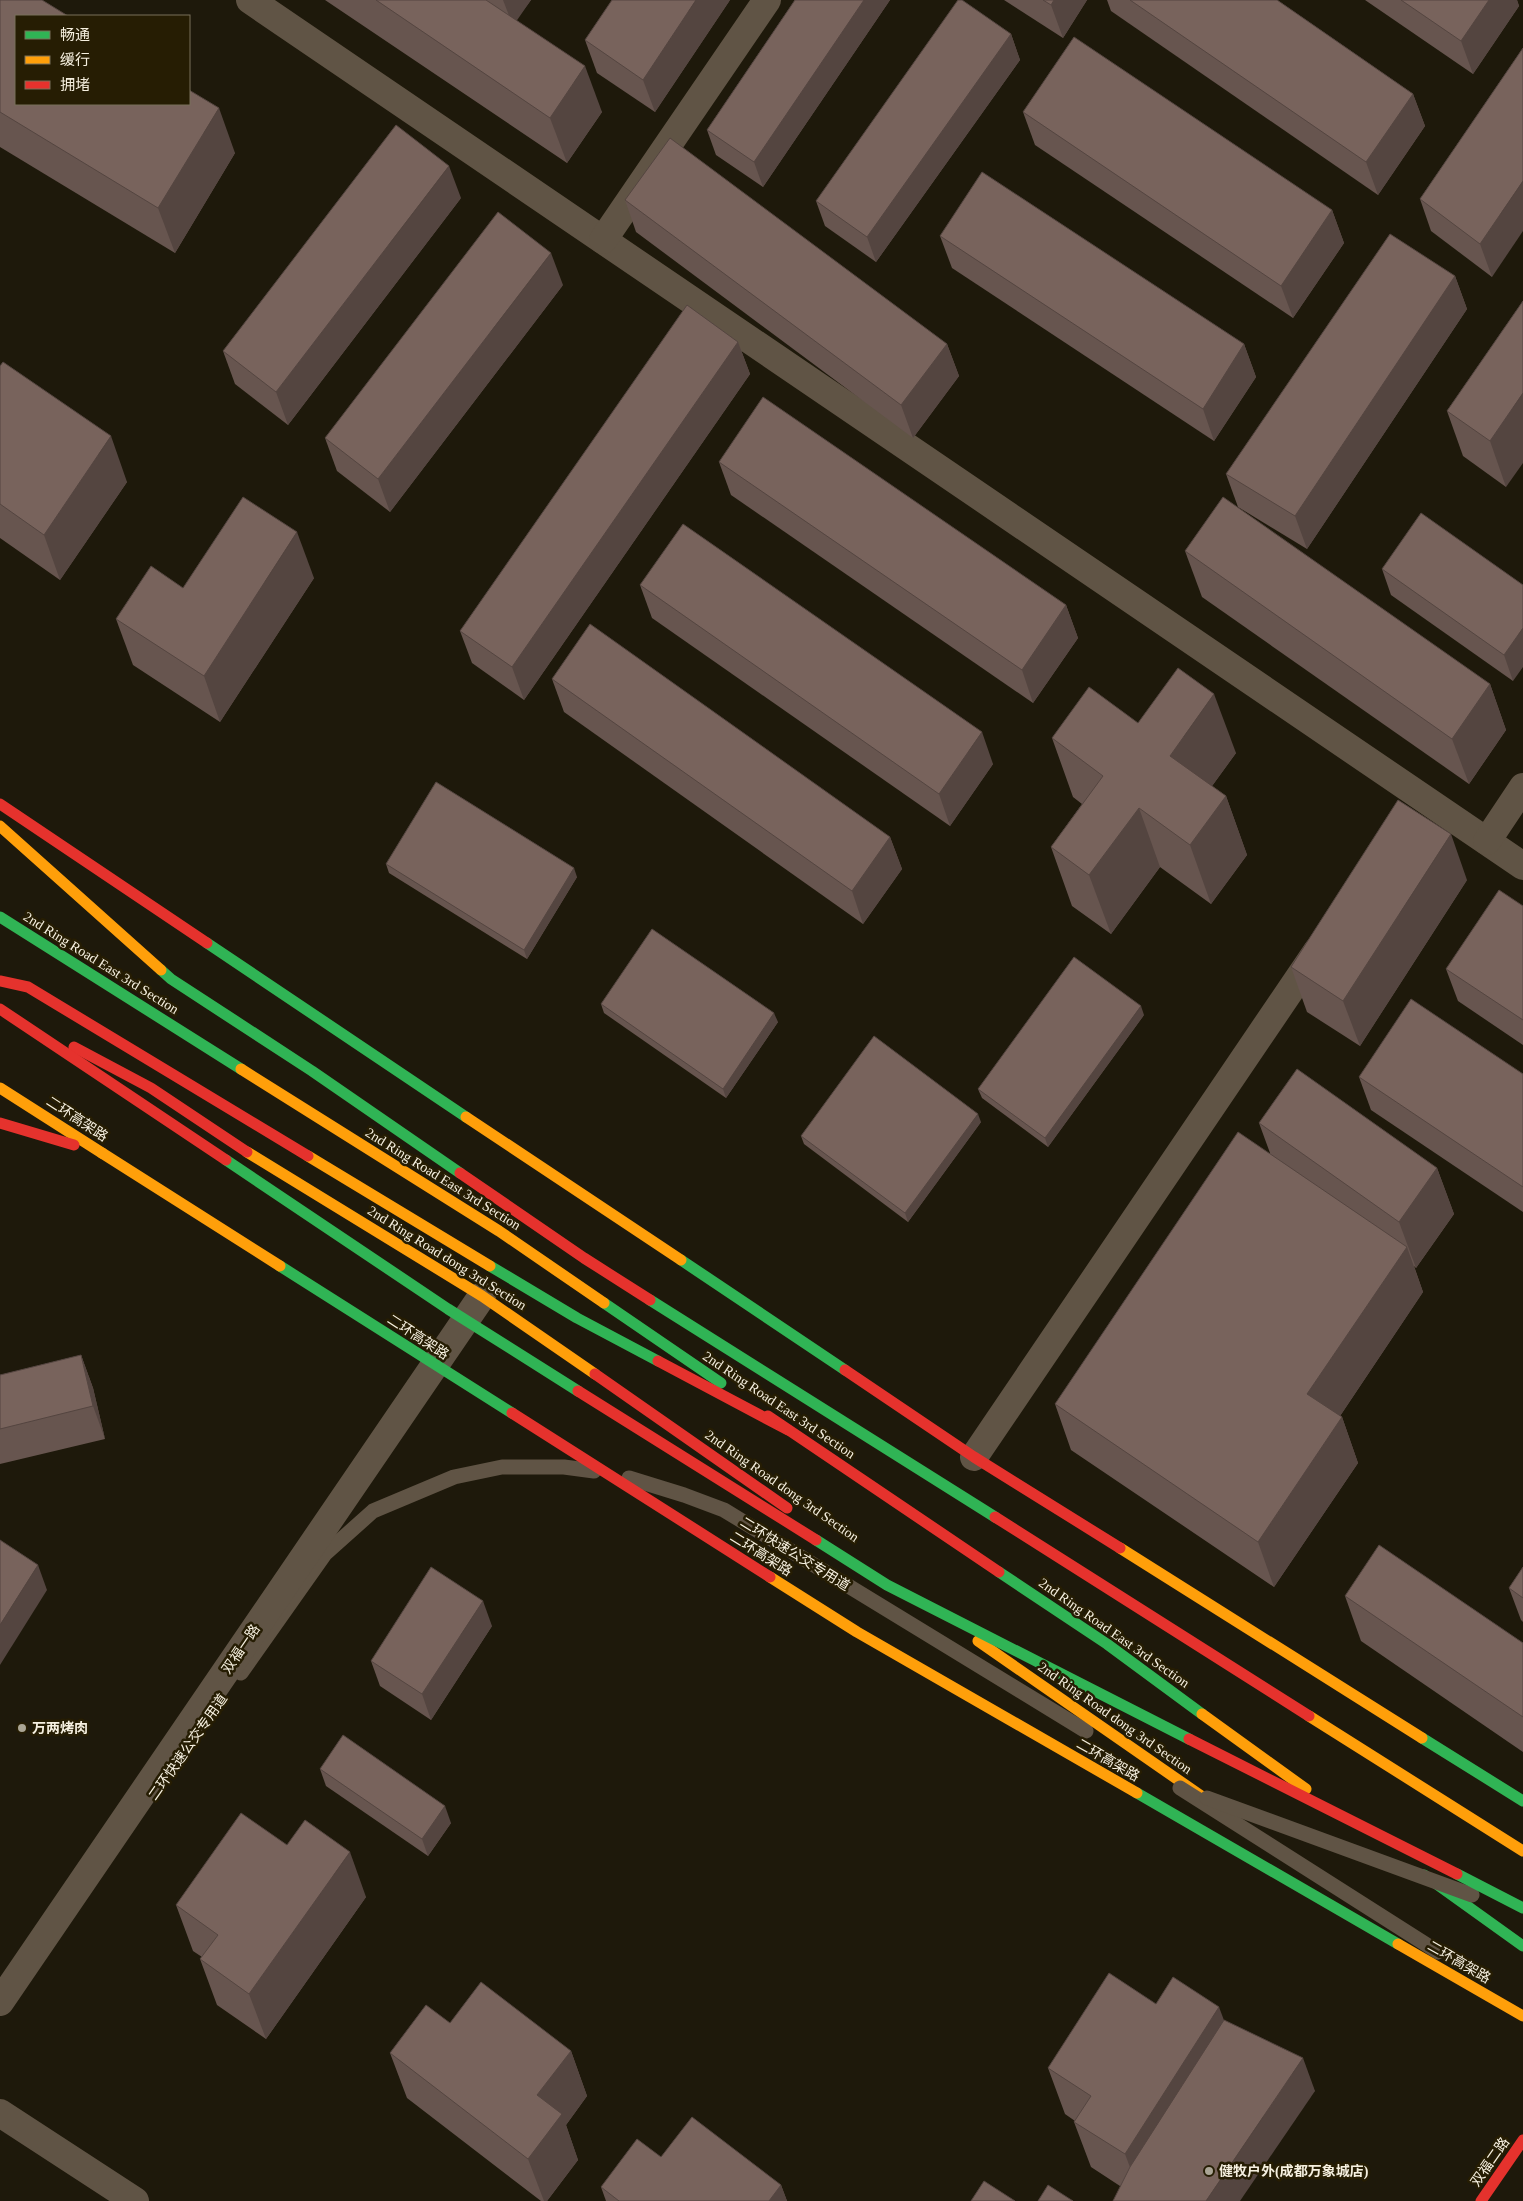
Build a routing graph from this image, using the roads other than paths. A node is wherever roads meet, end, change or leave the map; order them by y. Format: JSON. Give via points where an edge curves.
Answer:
{"nodes":[{"id":1,"x":250,"y":0,"type":"edge"},
{"id":2,"x":766,"y":0,"type":"edge"},
{"id":3,"x":603,"y":240,"type":"junction"},
{"id":4,"x":1523,"y":787,"type":"edge"},
{"id":5,"x":1422,"y":797,"type":"junction"},
{"id":6,"x":0,"y":804,"type":"edge"},
{"id":7,"x":1405,"y":822,"type":"edge"},
{"id":8,"x":0,"y":826,"type":"edge"},
{"id":9,"x":1487,"y":841,"type":"junction"},
{"id":10,"x":1523,"y":866,"type":"edge"},
{"id":11,"x":0,"y":917,"type":"edge"},
{"id":12,"x":1332,"y":929,"type":"edge"},
{"id":13,"x":0,"y":981,"type":"edge"},
{"id":14,"x":0,"y":1009,"type":"edge"},
{"id":15,"x":0,"y":1024,"type":"edge"},
{"id":16,"x":0,"y":1088,"type":"edge"},
{"id":17,"x":0,"y":1124,"type":"edge"},
{"id":18,"x":102,"y":1153,"type":"junction"},
{"id":19,"x":482,"y":1296,"type":"junction"},
{"id":20,"x":788,"y":1430,"type":"junction"},
{"id":21,"x":974,"y":1457,"type":"junction"},
{"id":22,"x":1180,"y":1788,"type":"junction"},
{"id":23,"x":1523,"y":1801,"type":"edge"},
{"id":24,"x":1523,"y":1851,"type":"edge"},
{"id":25,"x":1523,"y":1908,"type":"edge"},
{"id":26,"x":1523,"y":1913,"type":"edge"},
{"id":27,"x":1523,"y":1946,"type":"edge"},
{"id":28,"x":0,"y":2002,"type":"edge"},
{"id":29,"x":1523,"y":2006,"type":"edge"},
{"id":30,"x":1523,"y":2018,"type":"edge"},
{"id":31,"x":0,"y":2019,"type":"edge"},
{"id":32,"x":0,"y":2113,"type":"edge"},
{"id":33,"x":1523,"y":2140,"type":"edge"},
{"id":34,"x":135,"y":2201,"type":"edge"},
{"id":35,"x":1481,"y":2201,"type":"edge"}],
"edges":[{"from":1,"to":3,"type":"street"},
{"from":2,"to":3,"type":"street"},
{"from":3,"to":5,"type":"street"},
{"from":4,"to":9,"type":"street"},
{"from":5,"to":7,"type":"street"},
{"from":5,"to":9,"type":"street"},
{"from":6,"to":21,"type":"main road"},
{"from":8,"to":24,"type":"main road","name":"2nd Ring Road East 3rd Section","via":[[171,979],[584,1258]]},
{"from":9,"to":10,"type":"street"},
{"from":11,"to":20,"type":"main road","name":"2nd Ring Road East 3rd Section","via":[[499,1231]]},
{"from":12,"to":21,"type":"street"},
{"from":13,"to":20,"type":"main road","via":[[28,987],[577,1318]]},
{"from":14,"to":25,"type":"main road","bridge":true,"via":[[456,1314],[887,1585]]},
{"from":15,"to":19,"type":"main road","name":"2nd Ring Road dong 3rd Section","via":[[41,1029],[151,1088],[249,1153]]},
{"from":16,"to":18,"type":"main road","name":"二环高架路"},
{"from":17,"to":18,"type":"main road"},
{"from":18,"to":30,"type":"main road","name":"二环高架路","bridge":true,"via":[[857,1632]]},
{"from":19,"to":28,"type":"street","name":"双福一路"},
{"from":19,"to":30,"type":"main road","name":"2nd Ring Road dong 3rd Section"},
{"from":20,"to":27,"type":"main road","name":"2nd Ring Road East 3rd Section","bridge":true,"via":[[1107,1644]]},
{"from":21,"to":23,"type":"main road"},
{"from":22,"to":26,"type":"lane","bridge":true},
{"from":22,"to":29,"type":"lane","bridge":true},
{"from":22,"to":31,"type":"lane","name":"二环快速公交专用道","bridge":true,"via":[[724,1510],[622,1475],[564,1467],[502,1467],[454,1477],[374,1511],[325,1554],[50,1943]]},
{"from":32,"to":34,"type":"street"},
{"from":33,"to":35,"type":"main road","name":"双福二路"}]}
